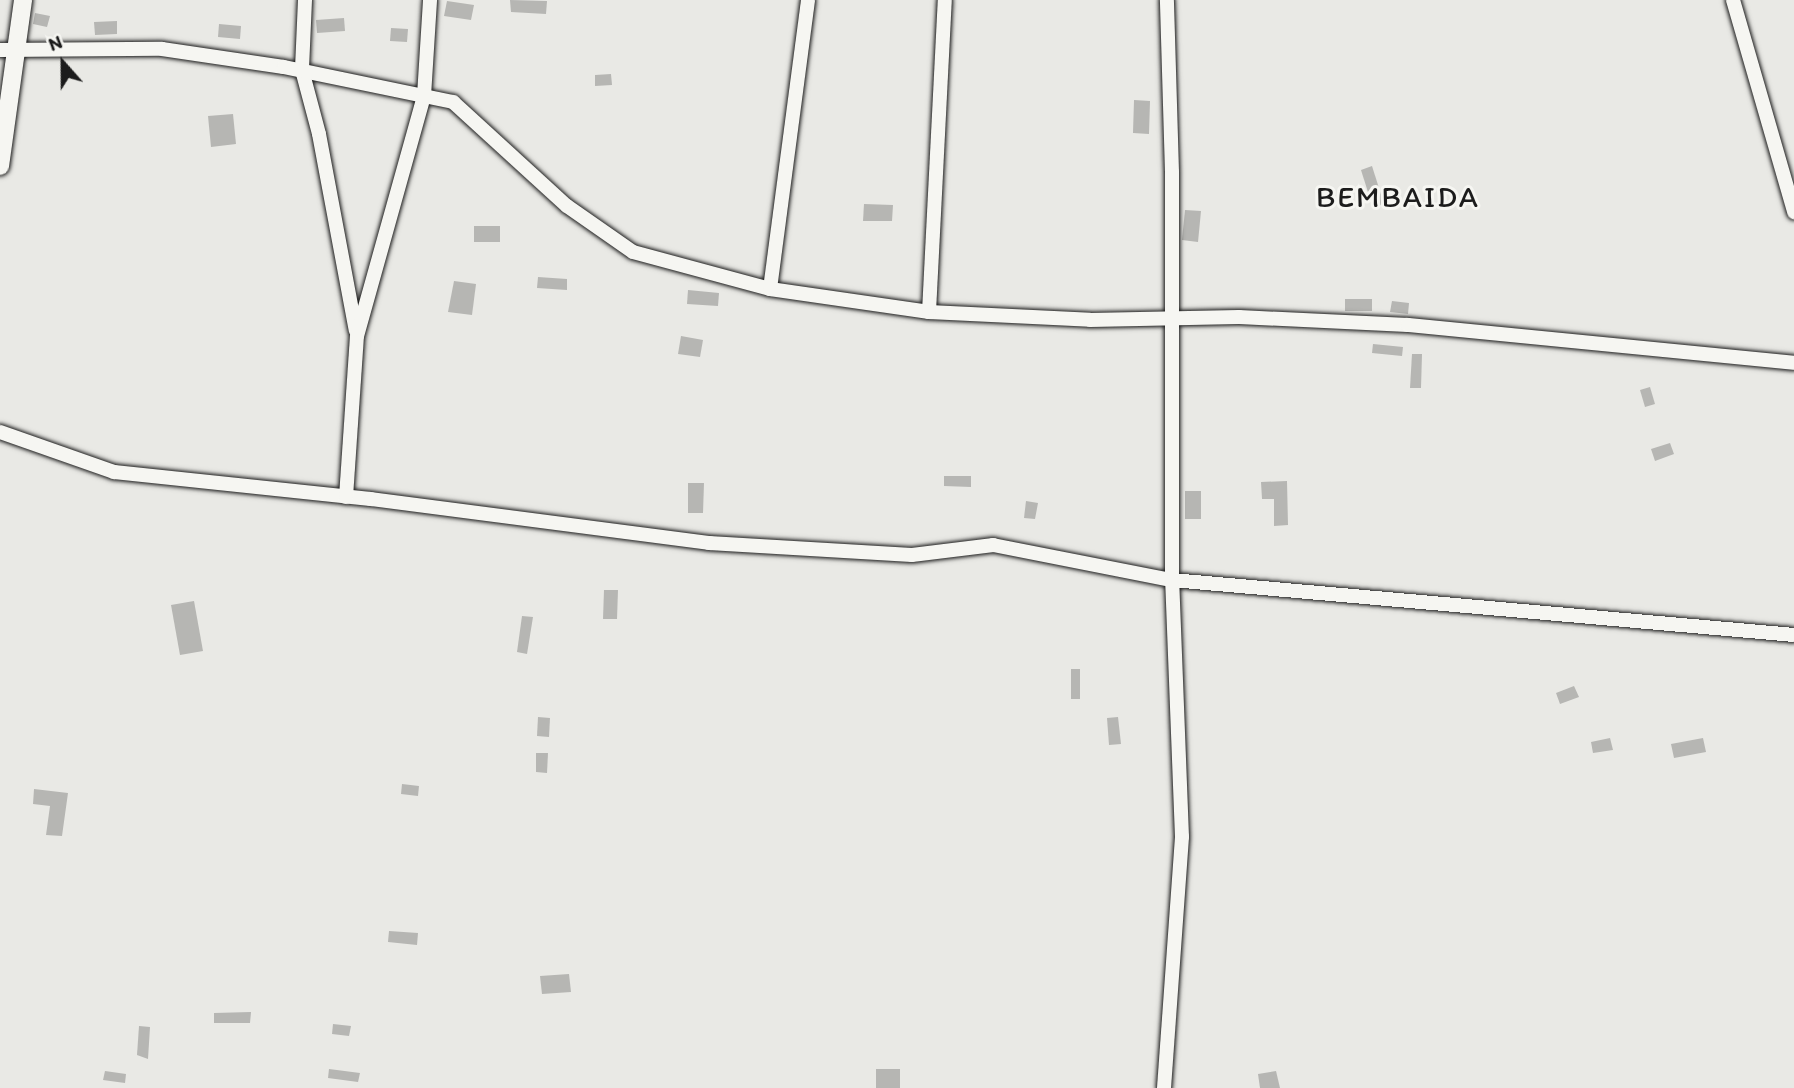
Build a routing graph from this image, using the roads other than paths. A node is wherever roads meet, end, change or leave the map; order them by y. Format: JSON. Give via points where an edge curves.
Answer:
{"nodes":[{"id":1,"x":23,"y":0,"type":"edge"},
{"id":2,"x":305,"y":0,"type":"edge"},
{"id":3,"x":430,"y":0,"type":"edge"},
{"id":4,"x":808,"y":0,"type":"edge"},
{"id":5,"x":945,"y":0,"type":"edge"},
{"id":6,"x":1167,"y":0,"type":"edge"},
{"id":7,"x":1734,"y":0,"type":"edge"},
{"id":8,"x":8,"y":51,"type":"edge"},
{"id":9,"x":302,"y":70,"type":"junction"},
{"id":10,"x":424,"y":96,"type":"junction"},
{"id":11,"x":0,"y":166,"type":"edge"},
{"id":12,"x":1794,"y":212,"type":"edge"},
{"id":13,"x":770,"y":289,"type":"junction"},
{"id":14,"x":929,"y":312,"type":"junction"},
{"id":15,"x":1173,"y":318,"type":"junction"},
{"id":16,"x":357,"y":336,"type":"junction"},
{"id":17,"x":1794,"y":363,"type":"edge"},
{"id":18,"x":0,"y":432,"type":"edge"},
{"id":19,"x":346,"y":497,"type":"junction"},
{"id":20,"x":1172,"y":580,"type":"junction"},
{"id":21,"x":1794,"y":635,"type":"edge"},
{"id":22,"x":1164,"y":1088,"type":"edge"}],
"edges":[{"from":1,"to":8,"type":"street"},
{"from":2,"to":9,"type":"street"},
{"from":3,"to":10,"type":"street"},
{"from":4,"to":13,"type":"street"},
{"from":5,"to":14,"type":"street"},
{"from":6,"to":15,"type":"street"},
{"from":7,"to":12,"type":"street"},
{"from":8,"to":9,"type":"street","via":[[162,49]]},
{"from":8,"to":11,"type":"street"},
{"from":9,"to":10,"type":"street"},
{"from":9,"to":16,"type":"street","via":[[319,134]]},
{"from":10,"to":13,"type":"street","via":[[453,102],[567,206],[633,252]]},
{"from":10,"to":16,"type":"street"},
{"from":13,"to":14,"type":"street"},
{"from":14,"to":15,"type":"street","via":[[1090,320]]},
{"from":15,"to":17,"type":"street","via":[[1408,325]]},
{"from":15,"to":20,"type":"street"},
{"from":16,"to":19,"type":"street"},
{"from":18,"to":19,"type":"street","via":[[114,472]]},
{"from":19,"to":20,"type":"street","via":[[709,543],[912,555],[993,545]]},
{"from":20,"to":21,"type":"street"},
{"from":20,"to":22,"type":"street","via":[[1182,837]]}]}
